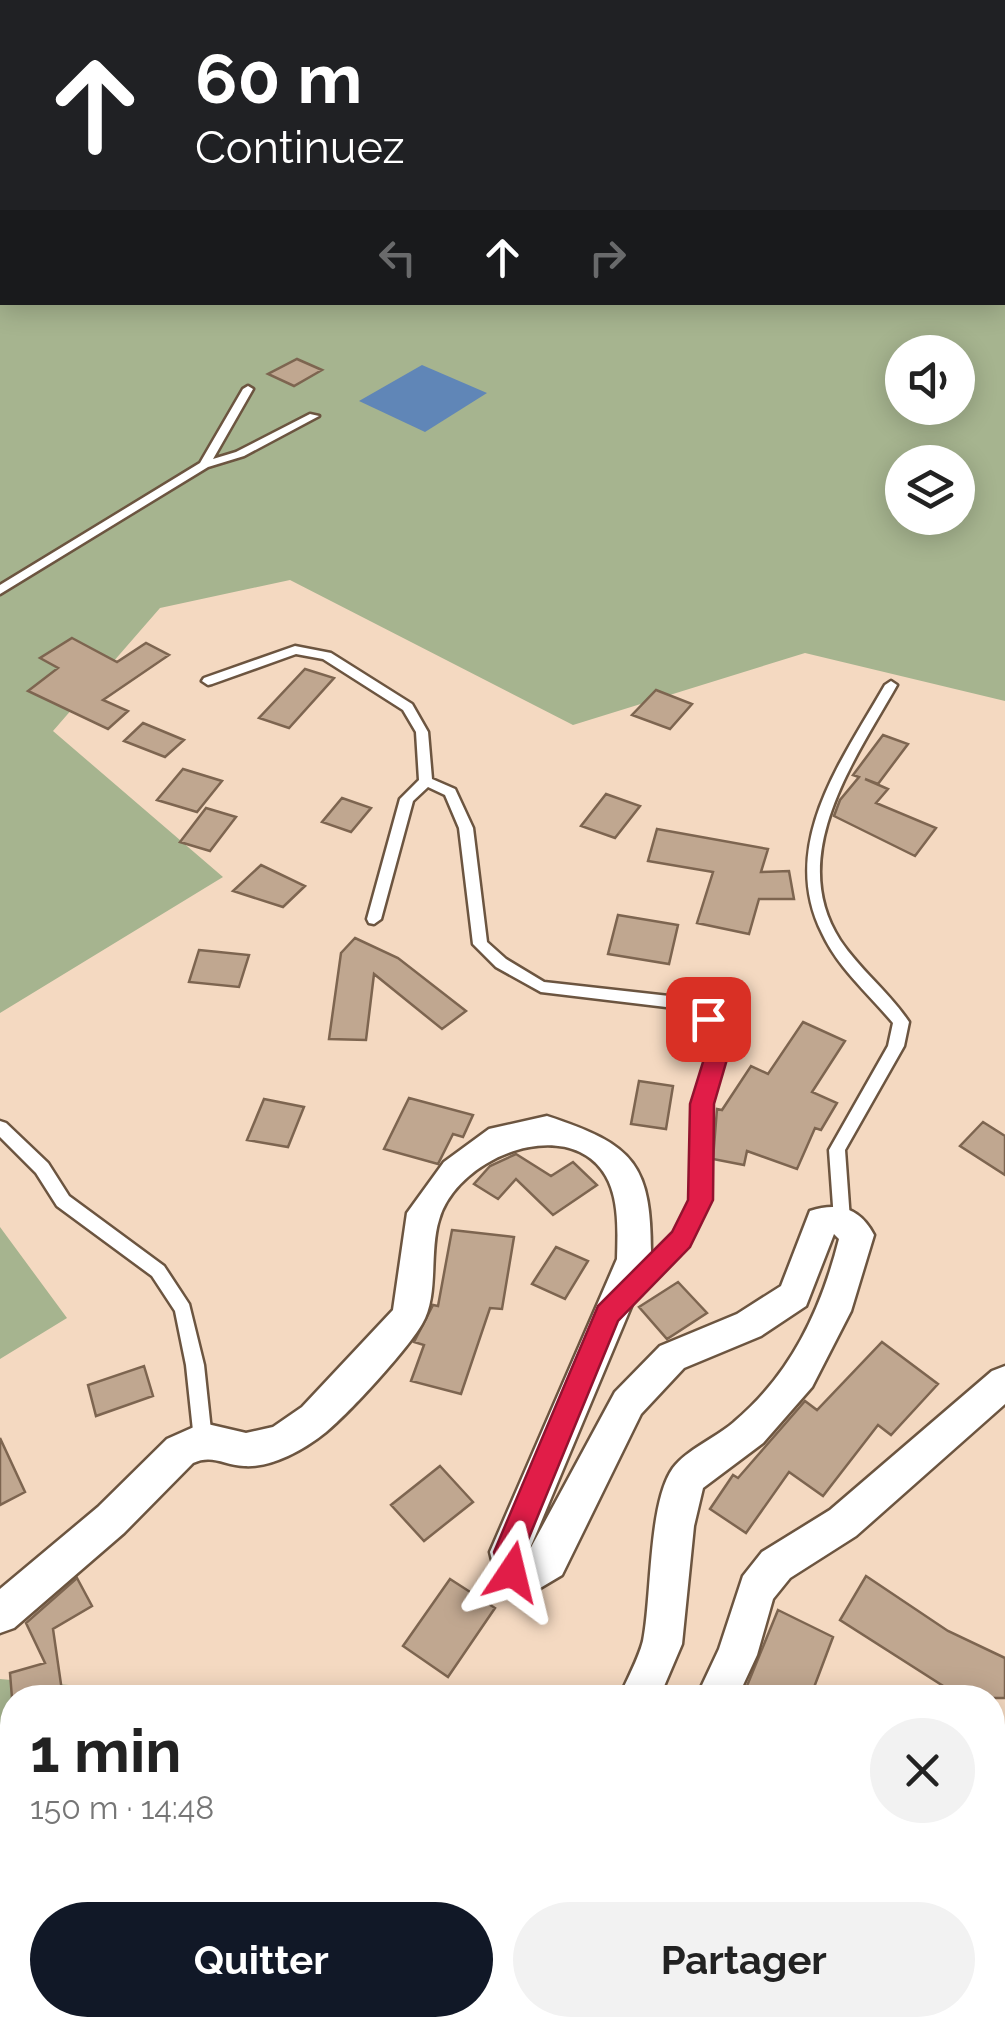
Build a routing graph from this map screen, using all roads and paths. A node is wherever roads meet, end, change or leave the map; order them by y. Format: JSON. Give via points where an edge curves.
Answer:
{"nodes":[{"id":1,"x":248,"y":390,"type":"dead end"},
{"id":2,"x":314,"y":416,"type":"dead end"},
{"id":3,"x":204,"y":465,"type":"junction"},
{"id":4,"x":0,"y":590,"type":"edge"},
{"id":5,"x":208,"y":681,"type":"dead end"},
{"id":6,"x":890,"y":685,"type":"dead end"},
{"id":7,"x":426,"y":781,"type":"junction"},
{"id":8,"x":374,"y":919,"type":"dead end"},
{"id":9,"x":0,"y":1127,"type":"edge"},
{"id":10,"x":842,"y":1220,"type":"junction"},
{"id":11,"x":608,"y":1314,"type":"junction"},
{"id":12,"x":1005,"y":1382,"type":"edge"},
{"id":13,"x":203,"y":1440,"type":"junction"},
{"id":14,"x":5,"y":1608,"type":"edge"},
{"id":15,"x":645,"y":1685,"type":"edge"},
{"id":16,"x":722,"y":1685,"type":"edge"}],
"edges":[{"from":1,"to":3,"type":"lane"},
{"from":2,"to":3,"type":"lane"},
{"from":3,"to":4,"type":"lane"},
{"from":5,"to":7,"type":"lane","via":[[296,650],[327,656],[408,707],[422,732]]},
{"from":6,"to":10,"type":"lane","via":[[819,819],[811,852],[810,884],[829,934],[901,1022],[896,1046],[837,1150]]},
{"from":7,"to":8,"type":"lane","via":[[407,799]]},
{"from":7,"to":11,"type":"lane","via":[[450,792],[466,828],[480,944],[501,963],[540,988],[687,1004],[708,1019],[714,1034],[718,1049],[702,1104],[700,1200],[681,1239]]},
{"from":9,"to":13,"type":"lane","via":[[42,1168],[63,1201],[158,1271],[183,1309]]},
{"from":10,"to":11,"type":"street","via":[[822,1222],[794,1296],[672,1358],[628,1403],[548,1562],[530,1575],[512,1572],[509,1552]]},
{"from":10,"to":15,"type":"street","via":[[857,1235],[846,1286],[808,1370],[733,1450],[687,1478],[662,1644]]},
{"from":11,"to":13,"type":"street","via":[[634,1259],[635,1213],[619,1165],[594,1144],[547,1129],[500,1138],[456,1170],[423,1214],[409,1316],[316,1419],[282,1442],[246,1450]]},
{"from":12,"to":16,"type":"street","via":[[842,1522],[776,1565],[757,1589]]},
{"from":13,"to":14,"type":"street","via":[[180,1451]]}]}
